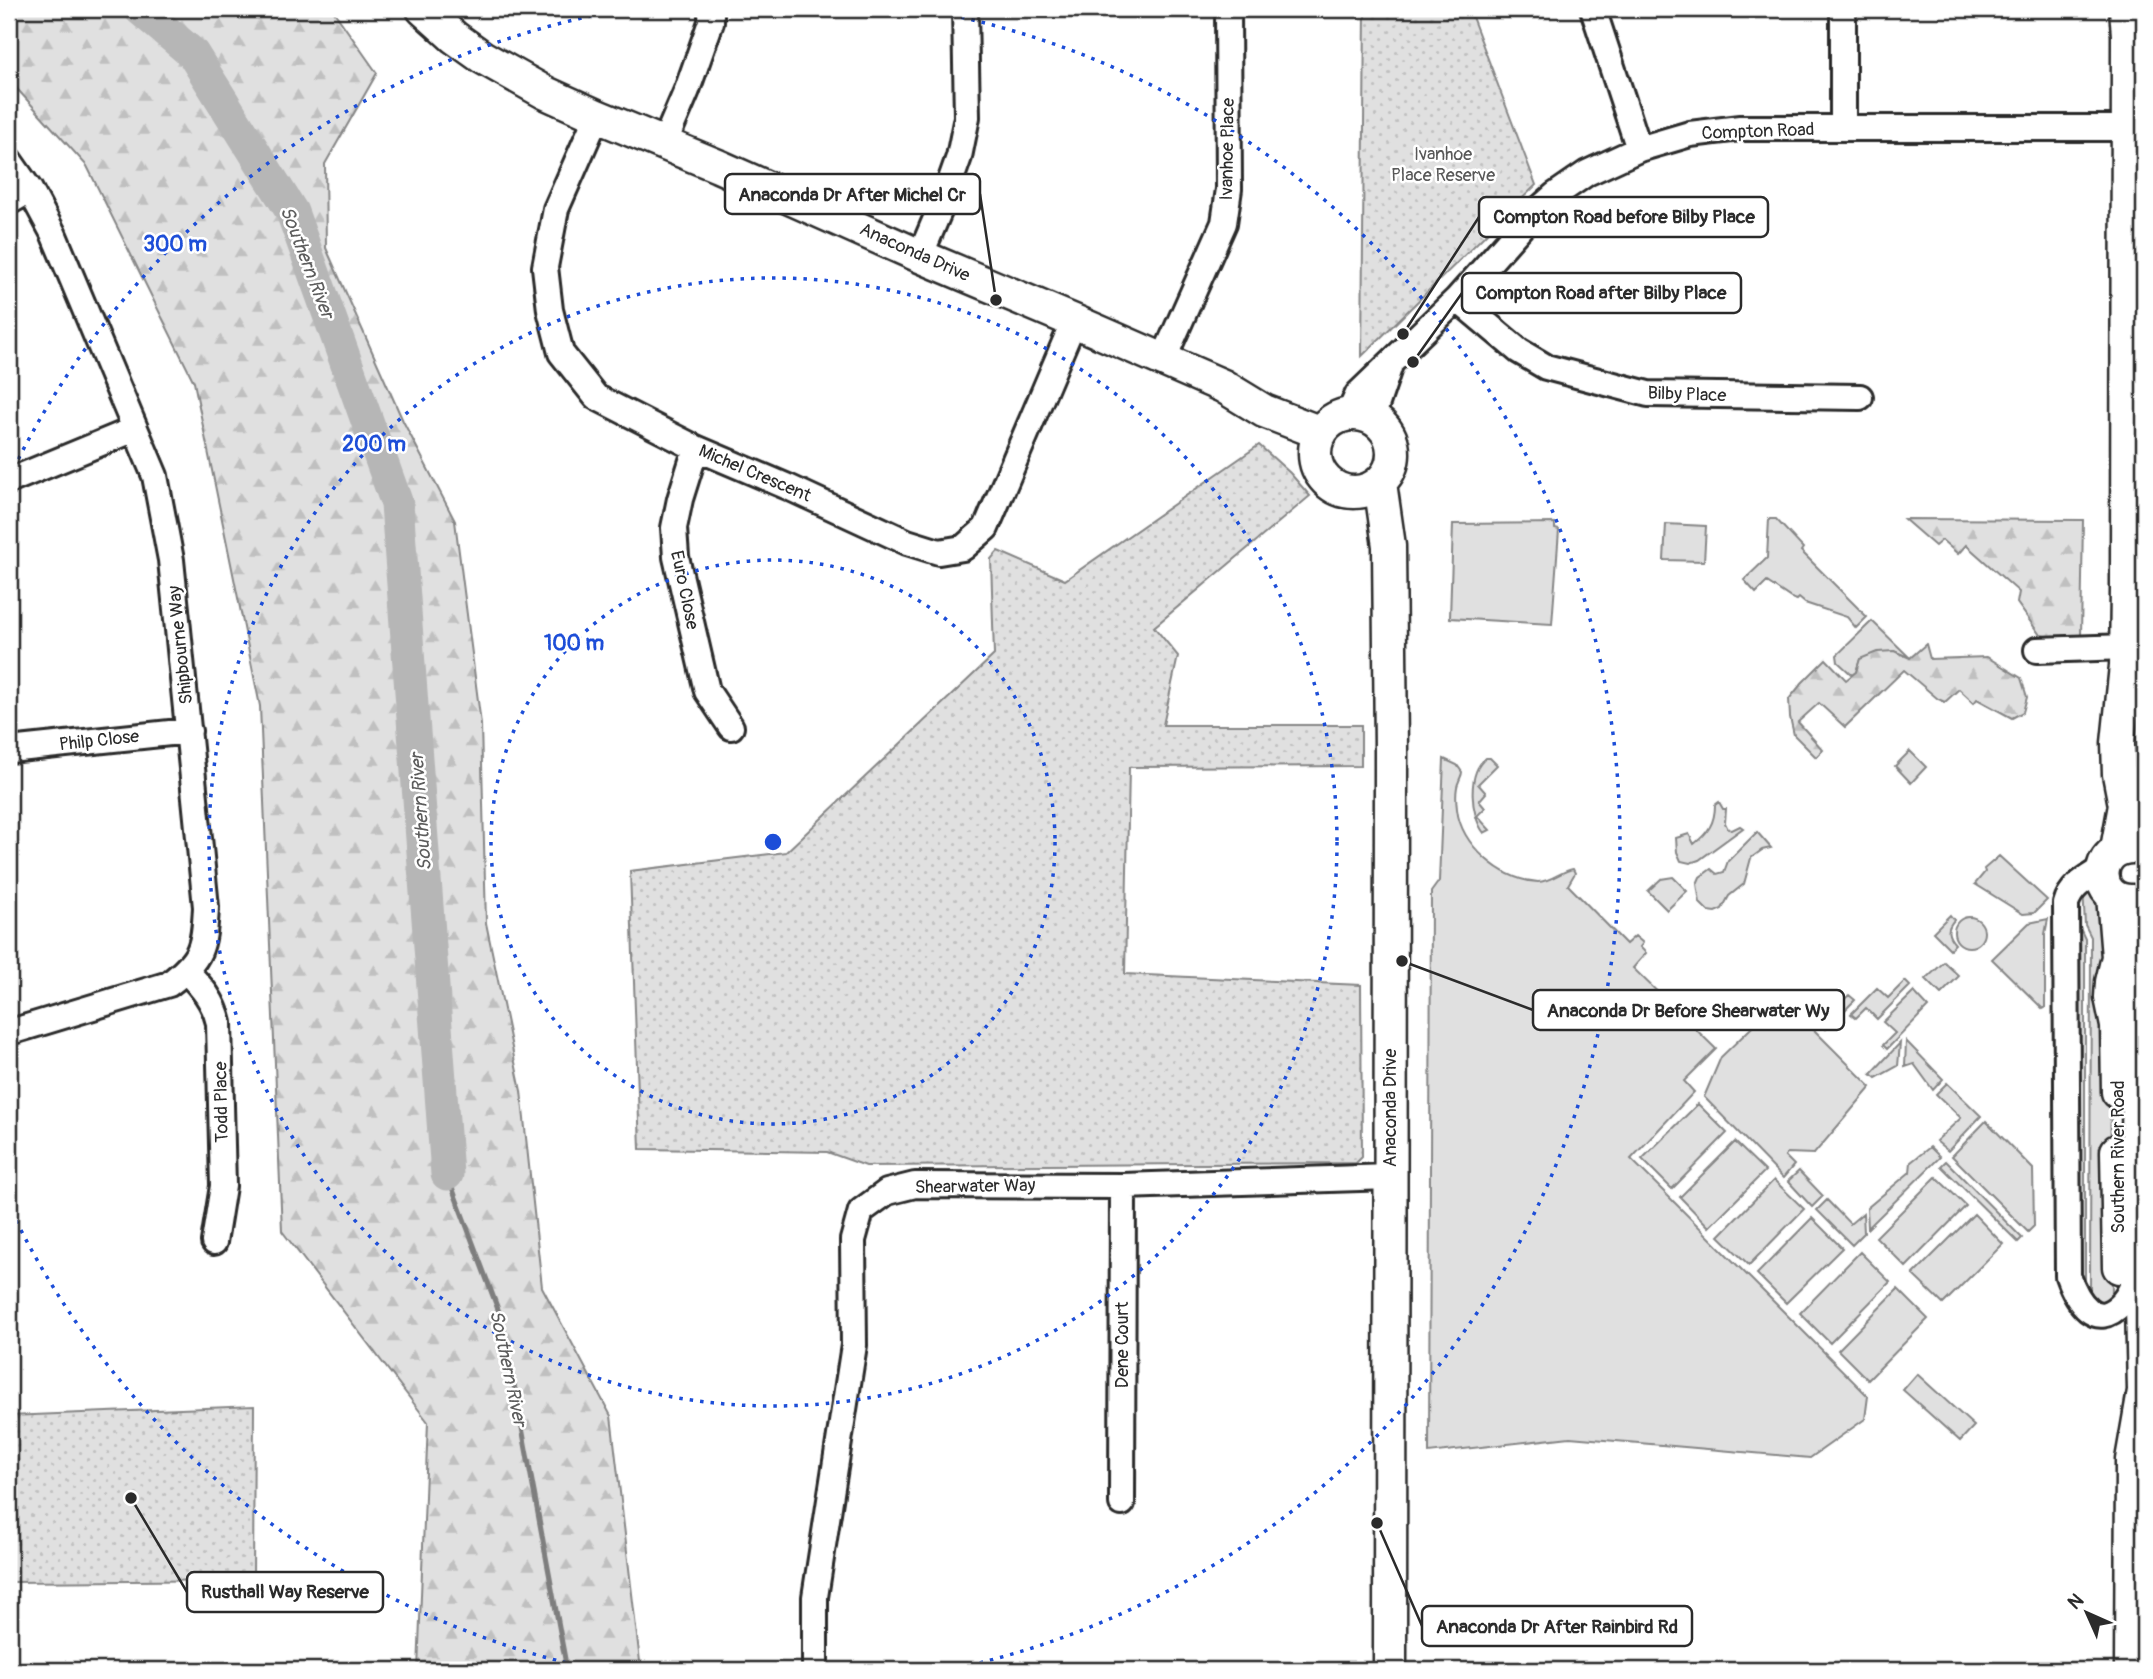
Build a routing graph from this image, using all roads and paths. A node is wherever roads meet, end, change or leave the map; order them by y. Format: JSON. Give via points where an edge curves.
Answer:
{"nodes":[{"id":1,"x":423,"y":9,"type":"edge"},
{"id":2,"x":711,"y":9,"type":"edge"},
{"id":3,"x":965,"y":9,"type":"edge"},
{"id":4,"x":1227,"y":9,"type":"edge"},
{"id":5,"x":1593,"y":9,"type":"edge"},
{"id":6,"x":1843,"y":9,"type":"edge"},
{"id":7,"x":2129,"y":18,"type":"edge"},
{"id":8,"x":597,"y":116,"type":"junction"},
{"id":9,"x":1843,"y":128,"type":"junction"},
{"id":10,"x":2128,"y":128,"type":"junction"},
{"id":11,"x":664,"y":144,"type":"junction"},
{"id":12,"x":1639,"y":149,"type":"junction"},
{"id":13,"x":9,"y":160,"type":"edge"},
{"id":14,"x":19,"y":196,"type":"edge"},
{"id":15,"x":920,"y":256,"type":"junction"},
{"id":16,"x":1457,"y":299,"type":"junction"},
{"id":17,"x":1074,"y":321,"type":"junction"},
{"id":18,"x":1163,"y":360,"type":"junction"},
{"id":19,"x":1860,"y":397,"type":"dead end"},
{"id":20,"x":1361,"y":416,"type":"junction"},
{"id":21,"x":135,"y":429,"type":"junction"},
{"id":22,"x":1318,"y":447,"type":"junction"},
{"id":23,"x":696,"y":448,"type":"junction"},
{"id":24,"x":9,"y":481,"type":"edge"},
{"id":25,"x":1370,"y":487,"type":"junction"},
{"id":26,"x":2037,"y":650,"type":"dead end"},
{"id":27,"x":2127,"y":656,"type":"junction"},
{"id":28,"x":731,"y":727,"type":"dead end"},
{"id":29,"x":189,"y":731,"type":"junction"},
{"id":30,"x":9,"y":750,"type":"edge"},
{"id":31,"x":2144,"y":830,"type":"edge"},
{"id":32,"x":2119,"y":866,"type":"edge"},
{"id":33,"x":2144,"y":898,"type":"edge"},
{"id":34,"x":2144,"y":916,"type":"edge"},
{"id":35,"x":186,"y":971,"type":"junction"},
{"id":36,"x":9,"y":1030,"type":"edge"},
{"id":37,"x":1390,"y":1177,"type":"junction"},
{"id":38,"x":1123,"y":1186,"type":"junction"},
{"id":39,"x":214,"y":1242,"type":"dead end"},
{"id":40,"x":2140,"y":1268,"type":"junction"},
{"id":41,"x":2121,"y":1305,"type":"junction"},
{"id":42,"x":2133,"y":1460,"type":"junction"},
{"id":43,"x":1122,"y":1503,"type":"dead end"},
{"id":44,"x":815,"y":1670,"type":"edge"},
{"id":45,"x":1390,"y":1670,"type":"edge"},
{"id":46,"x":2131,"y":1670,"type":"edge"}],
"edges":[{"from":1,"to":8,"type":"main road","name":"Anaconda Drive","via":[[482,57]]},
{"from":2,"to":11,"type":"street","via":[[707,34]]},
{"from":3,"to":15,"type":"street","via":[[967,117],[955,169]]},
{"from":4,"to":18,"type":"street","name":"Ivanhoe Place","via":[[1229,189],[1224,223]]},
{"from":5,"to":12,"type":"street"},
{"from":6,"to":9,"type":"street"},
{"from":7,"to":10,"type":"main road","name":"Southern River Road"},
{"from":8,"to":11,"type":"main road","name":"Anaconda Drive"},
{"from":8,"to":23,"type":"street","name":"Michel Crescent","via":[[556,209],[545,267],[561,353],[596,397]]},
{"from":9,"to":10,"type":"street","name":"Compton Road"},
{"from":9,"to":12,"type":"street","name":"Compton Road","via":[[1740,128],[1690,134]]},
{"from":10,"to":27,"type":"main road","name":"Southern River Road"},
{"from":11,"to":15,"type":"main road","name":"Anaconda Drive"},
{"from":12,"to":16,"type":"street","name":"Compton Road","via":[[1587,173],[1555,195]]},
{"from":13,"to":14,"type":"street","name":"Shipbourne Way"},
{"from":14,"to":21,"type":"street","name":"Shipbourne Way","via":[[53,233]]},
{"from":15,"to":17,"type":"main road","name":"Anaconda Drive"},
{"from":16,"to":19,"type":"street","name":"Bilby Place","via":[[1518,351],[1546,367],[1648,394]]},
{"from":16,"to":20,"type":"street","name":"Compton Road","via":[[1358,394]]},
{"from":17,"to":18,"type":"main road","name":"Anaconda Drive"},
{"from":17,"to":23,"type":"street","name":"Michel Crescent","via":[[986,528],[963,548],[939,552],[907,542]]},
{"from":18,"to":22,"type":"main road","name":"Anaconda Drive","via":[[1223,386]]},
{"from":20,"to":22,"type":"main road","via":[[1328,424]]},
{"from":20,"to":25,"type":"main road","via":[[1382,426],[1393,448],[1388,472]]},
{"from":21,"to":24,"type":"street"},
{"from":21,"to":29,"type":"street","name":"Shipbourne Way","via":[[155,476],[171,560]]},
{"from":22,"to":25,"type":"main road","via":[[1320,472],[1326,481],[1348,492]]},
{"from":23,"to":28,"type":"street","name":"Euro Close","via":[[674,528],[676,557],[707,691]]},
{"from":25,"to":37,"type":"main road","name":"Anaconda Drive","via":[[1389,546]]},
{"from":26,"to":27,"type":"street"},
{"from":27,"to":31,"type":"main road","name":"Southern River Road"},
{"from":27,"to":32,"type":"main road","name":"Southern River Road","via":[[2118,743],[2125,805]]},
{"from":29,"to":30,"type":"street","name":"Philp Close"},
{"from":29,"to":35,"type":"street","name":"Shipbourne Way","via":[[206,907],[201,946]]},
{"from":32,"to":33,"type":"main road","via":[[2128,902]]},
{"from":32,"to":41,"type":"main road","name":"Southern River Road","via":[[2118,957],[2111,997],[2118,1055]]},
{"from":32,"to":41,"type":"street","via":[[2075,886],[2066,904],[2068,1276],[2073,1291],[2097,1315]]},
{"from":34,"to":40,"type":"main road","name":"Southern River Road","via":[[2133,969],[2140,1046]]},
{"from":35,"to":36,"type":"street","via":[[149,991]]},
{"from":35,"to":39,"type":"street","name":"Todd Place","via":[[208,995],[219,1023],[223,1186]]},
{"from":37,"to":38,"type":"street","name":"Shearwater Way"},
{"from":37,"to":45,"type":"main road","name":"Anaconda Drive"},
{"from":38,"to":43,"type":"street","name":"Dene Court"},
{"from":38,"to":44,"type":"street","name":"Shearwater Way","via":[[915,1185],[887,1192],[861,1211],[853,1240],[854,1345],[815,1597]]},
{"from":40,"to":41,"type":"street"},
{"from":40,"to":42,"type":"main road","name":"Southern River Road","via":[[2144,1391]]},
{"from":41,"to":42,"type":"main road","name":"Southern River Road","via":[[2123,1393]]},
{"from":42,"to":46,"type":"main road","name":"Southern River Road"}]}
